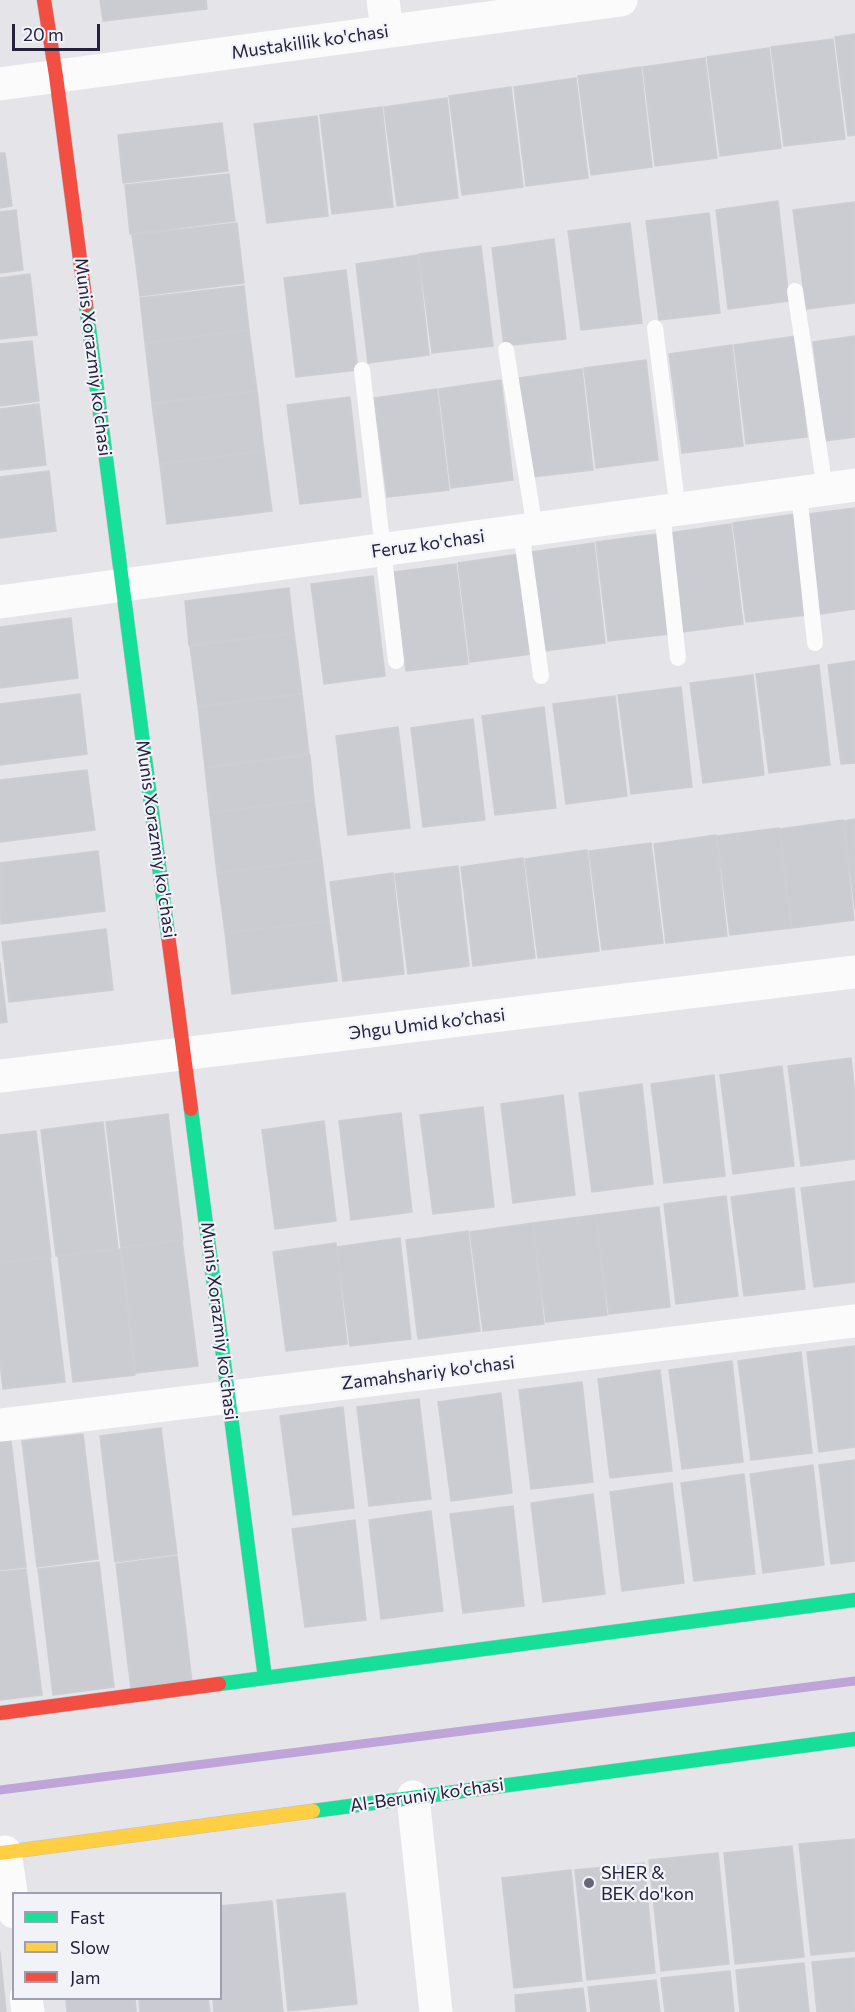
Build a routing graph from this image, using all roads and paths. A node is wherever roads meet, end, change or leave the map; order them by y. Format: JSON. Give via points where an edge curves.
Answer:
{"nodes":[{"id":1,"x":44,"y":0,"type":"edge"},
{"id":2,"x":621,"y":0,"type":"edge"},
{"id":3,"x":385,"y":16,"type":"edge"},
{"id":4,"x":56,"y":76,"type":"junction"},
{"id":5,"x":0,"y":84,"type":"edge"},
{"id":6,"x":795,"y":291,"type":"dead end"},
{"id":7,"x":654,"y":328,"type":"dead end"},
{"id":8,"x":506,"y":350,"type":"dead end"},
{"id":9,"x":362,"y":370,"type":"dead end"},
{"id":10,"x":826,"y":489,"type":"edge"},
{"id":11,"x":670,"y":511,"type":"junction"},
{"id":12,"x":528,"y":530,"type":"junction"},
{"id":13,"x":384,"y":550,"type":"junction"},
{"id":14,"x":122,"y":586,"type":"junction"},
{"id":15,"x":0,"y":602,"type":"edge"},
{"id":16,"x":815,"y":644,"type":"dead end"},
{"id":17,"x":678,"y":658,"type":"dead end"},
{"id":18,"x":396,"y":661,"type":"dead end"},
{"id":19,"x":542,"y":676,"type":"dead end"},
{"id":20,"x":855,"y":972,"type":"edge"},
{"id":21,"x":184,"y":1053,"type":"junction"},
{"id":22,"x":0,"y":1076,"type":"edge"},
{"id":23,"x":855,"y":1321,"type":"edge"},
{"id":24,"x":229,"y":1398,"type":"junction"},
{"id":25,"x":0,"y":1425,"type":"edge"},
{"id":26,"x":855,"y":1600,"type":"edge"},
{"id":27,"x":265,"y":1678,"type":"junction"},
{"id":28,"x":0,"y":1713,"type":"edge"},
{"id":29,"x":855,"y":1739,"type":"edge"},
{"id":30,"x":413,"y":1797,"type":"junction"},
{"id":31,"x":2,"y":1852,"type":"edge"},
{"id":32,"x":12,"y":1902,"type":"edge"},
{"id":33,"x":436,"y":2012,"type":"edge"}],
"edges":[{"from":1,"to":4,"type":"main road","name":"Munis Xorazmiy ko'chasi"},
{"from":2,"to":3,"type":"street","name":"Mustakillik ko'chasi"},
{"from":3,"to":4,"type":"street","name":"Mustakillik ko'chasi"},
{"from":4,"to":5,"type":"street","name":"Mustakillik ko'chasi"},
{"from":4,"to":14,"type":"main road","name":"Munis Xorazmiy ko'chasi"},
{"from":6,"to":10,"type":"lane"},
{"from":7,"to":11,"type":"lane"},
{"from":8,"to":12,"type":"lane"},
{"from":9,"to":13,"type":"lane"},
{"from":10,"to":11,"type":"street","name":"Feruz ko'chasi"},
{"from":10,"to":16,"type":"lane"},
{"from":11,"to":12,"type":"street","name":"Feruz ko'chasi"},
{"from":11,"to":17,"type":"lane"},
{"from":12,"to":13,"type":"street","name":"Feruz ko'chasi"},
{"from":12,"to":19,"type":"lane"},
{"from":13,"to":14,"type":"street","name":"Feruz ko'chasi"},
{"from":13,"to":18,"type":"lane"},
{"from":14,"to":15,"type":"street","name":"Feruz ko'chasi"},
{"from":14,"to":21,"type":"main road","name":"Munis Xorazmiy ko'chasi"},
{"from":20,"to":21,"type":"street","name":"Эhgu Umid ko’chasi"},
{"from":21,"to":22,"type":"street","name":"Эhgu Umid ko’chasi"},
{"from":21,"to":24,"type":"main road","name":"Munis Xorazmiy ko'chasi"},
{"from":23,"to":24,"type":"street","name":"Zamahshariy ko'chasi"},
{"from":24,"to":25,"type":"street","name":"Zamahshariy ko'chasi"},
{"from":24,"to":27,"type":"main road","name":"Munis Xorazmiy ko'chasi"},
{"from":26,"to":27,"type":"main road"},
{"from":27,"to":28,"type":"main road"},
{"from":29,"to":30,"type":"main road","name":"Al-Beruniy ko’chasi"},
{"from":30,"to":31,"type":"main road","name":"Al-Beruniy ko’chasi"},
{"from":30,"to":33,"type":"street"},
{"from":31,"to":32,"type":"street"}]}
